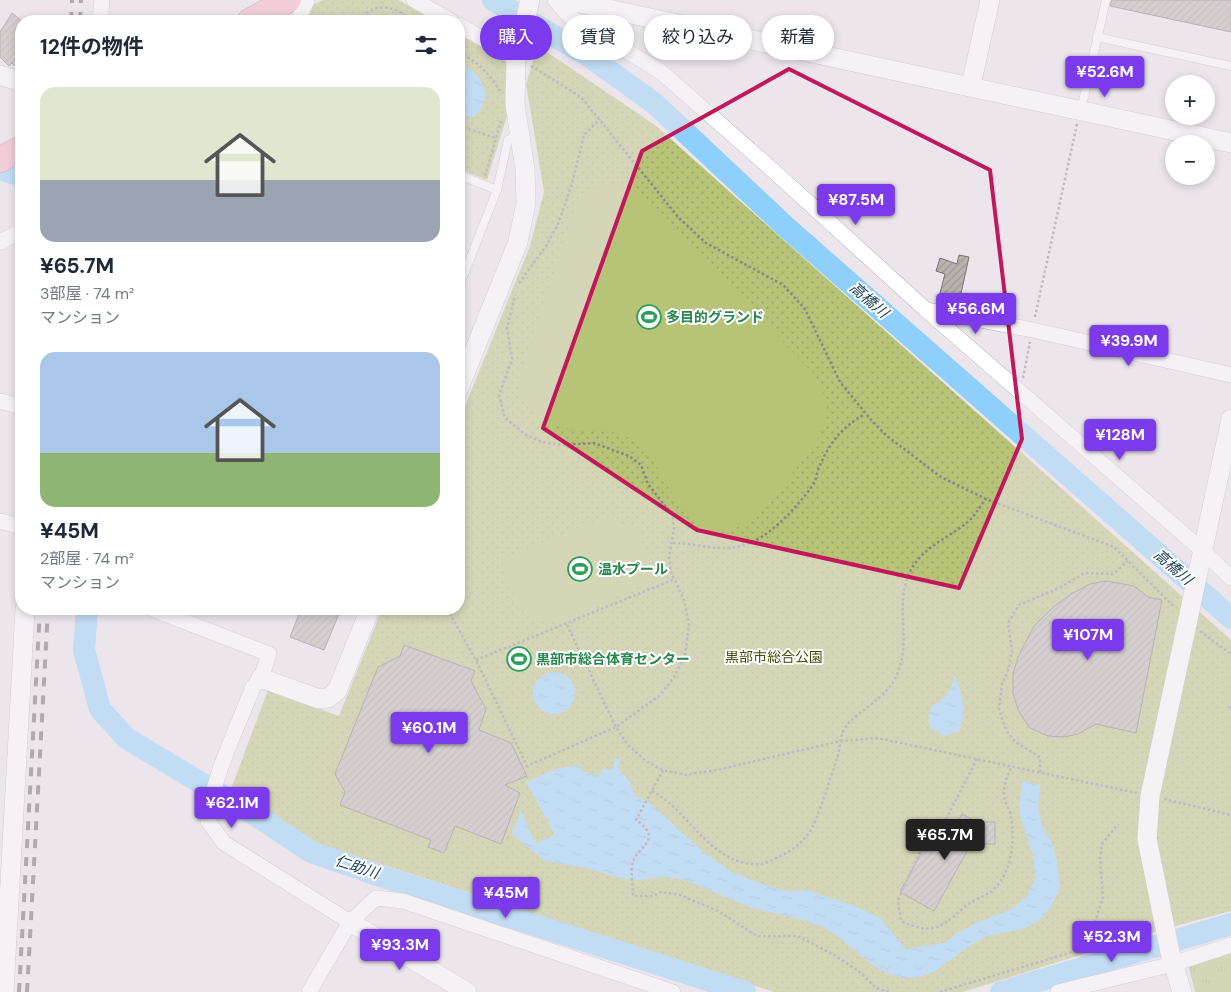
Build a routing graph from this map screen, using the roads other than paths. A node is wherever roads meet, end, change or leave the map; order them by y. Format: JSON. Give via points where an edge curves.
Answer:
{"nodes":[{"id":1,"x":102,"y":0,"type":"edge"},
{"id":2,"x":288,"y":0,"type":"edge"},
{"id":3,"x":307,"y":0,"type":"edge"},
{"id":4,"x":414,"y":0,"type":"edge"},
{"id":5,"x":530,"y":0,"type":"edge"},
{"id":6,"x":555,"y":0,"type":"edge"},
{"id":7,"x":566,"y":0,"type":"edge"},
{"id":8,"x":990,"y":0,"type":"edge"},
{"id":9,"x":1106,"y":0,"type":"edge"},
{"id":10,"x":101,"y":15,"type":"edge"},
{"id":11,"x":261,"y":15,"type":"edge"},
{"id":12,"x":301,"y":15,"type":"edge"},
{"id":13,"x":441,"y":15,"type":"edge"},
{"id":14,"x":526,"y":15,"type":"edge"},
{"id":15,"x":465,"y":28,"type":"edge"},
{"id":16,"x":480,"y":35,"type":"edge"},
{"id":17,"x":1097,"y":37,"type":"junction"},
{"id":18,"x":517,"y":60,"type":"edge"},
{"id":19,"x":1231,"y":66,"type":"edge"},
{"id":20,"x":0,"y":75,"type":"edge"},
{"id":21,"x":15,"y":80,"type":"edge"},
{"id":22,"x":971,"y":85,"type":"junction"},
{"id":23,"x":1081,"y":110,"type":"junction"},
{"id":24,"x":519,"y":133,"type":"junction"},
{"id":25,"x":1231,"y":143,"type":"edge"},
{"id":26,"x":15,"y":151,"type":"edge"},
{"id":27,"x":0,"y":160,"type":"edge"},
{"id":28,"x":465,"y":178,"type":"edge"},
{"id":29,"x":497,"y":190,"type":"junction"},
{"id":30,"x":15,"y":234,"type":"edge"},
{"id":31,"x":0,"y":242,"type":"edge"},
{"id":32,"x":465,"y":272,"type":"edge"},
{"id":33,"x":925,"y":310,"type":"junction"},
{"id":34,"x":465,"y":373,"type":"edge"},
{"id":35,"x":1231,"y":375,"type":"edge"},
{"id":36,"x":0,"y":401,"type":"edge"},
{"id":37,"x":15,"y":405,"type":"edge"},
{"id":38,"x":1231,"y":419,"type":"edge"},
{"id":39,"x":0,"y":521,"type":"edge"},
{"id":40,"x":15,"y":526,"type":"edge"},
{"id":41,"x":1203,"y":551,"type":"junction"},
{"id":42,"x":1231,"y":578,"type":"edge"},
{"id":43,"x":26,"y":615,"type":"edge"},
{"id":44,"x":168,"y":615,"type":"edge"},
{"id":45,"x":368,"y":615,"type":"edge"},
{"id":46,"x":261,"y":678,"type":"junction"},
{"id":47,"x":4,"y":896,"type":"edge"},
{"id":48,"x":350,"y":922,"type":"junction"},
{"id":49,"x":1231,"y":945,"type":"edge"},
{"id":50,"x":1172,"y":960,"type":"junction"},
{"id":51,"x":4,"y":992,"type":"edge"},
{"id":52,"x":310,"y":992,"type":"edge"},
{"id":53,"x":467,"y":992,"type":"edge"},
{"id":54,"x":674,"y":992,"type":"edge"},
{"id":55,"x":1058,"y":992,"type":"edge"},
{"id":56,"x":1182,"y":992,"type":"edge"}],
"edges":[{"from":1,"to":10,"type":"street"},
{"from":2,"to":11,"type":"highway"},
{"from":3,"to":12,"type":"street"},
{"from":4,"to":13,"type":"street"},
{"from":5,"to":14,"type":"street"},
{"from":6,"to":33,"type":"street","via":[[570,17],[660,71],[767,164]]},
{"from":7,"to":22,"type":"street"},
{"from":8,"to":22,"type":"street"},
{"from":9,"to":17,"type":"lane"},
{"from":15,"to":16,"type":"street"},
{"from":17,"to":19,"type":"lane"},
{"from":17,"to":23,"type":"lane"},
{"from":18,"to":24,"type":"street","via":[[515,104]]},
{"from":20,"to":21,"type":"street"},
{"from":22,"to":23,"type":"street"},
{"from":23,"to":25,"type":"street"},
{"from":24,"to":29,"type":"lane","via":[[508,140]]},
{"from":24,"to":34,"type":"street","via":[[526,203],[518,242]]},
{"from":26,"to":27,"type":"highway"},
{"from":28,"to":29,"type":"lane"},
{"from":29,"to":32,"type":"lane"},
{"from":30,"to":31,"type":"street"},
{"from":33,"to":35,"type":"street","via":[[1033,330]]},
{"from":33,"to":41,"type":"street"},
{"from":36,"to":37,"type":"street"},
{"from":38,"to":41,"type":"street"},
{"from":39,"to":40,"type":"street"},
{"from":41,"to":42,"type":"street"},
{"from":41,"to":50,"type":"street","via":[[1150,796],[1147,839]]},
{"from":43,"to":47,"type":"street"},
{"from":44,"to":46,"type":"street","via":[[269,654]]},
{"from":45,"to":46,"type":"street","via":[[336,691],[328,698],[319,699]]},
{"from":46,"to":48,"type":"street","via":[[253,687],[217,781],[208,821],[224,843]]},
{"from":47,"to":51,"type":"street"},
{"from":48,"to":52,"type":"street"},
{"from":48,"to":53,"type":"street"},
{"from":48,"to":54,"type":"street","via":[[376,898],[403,900]]},
{"from":49,"to":50,"type":"street"},
{"from":50,"to":55,"type":"street"},
{"from":50,"to":56,"type":"street"}]}
